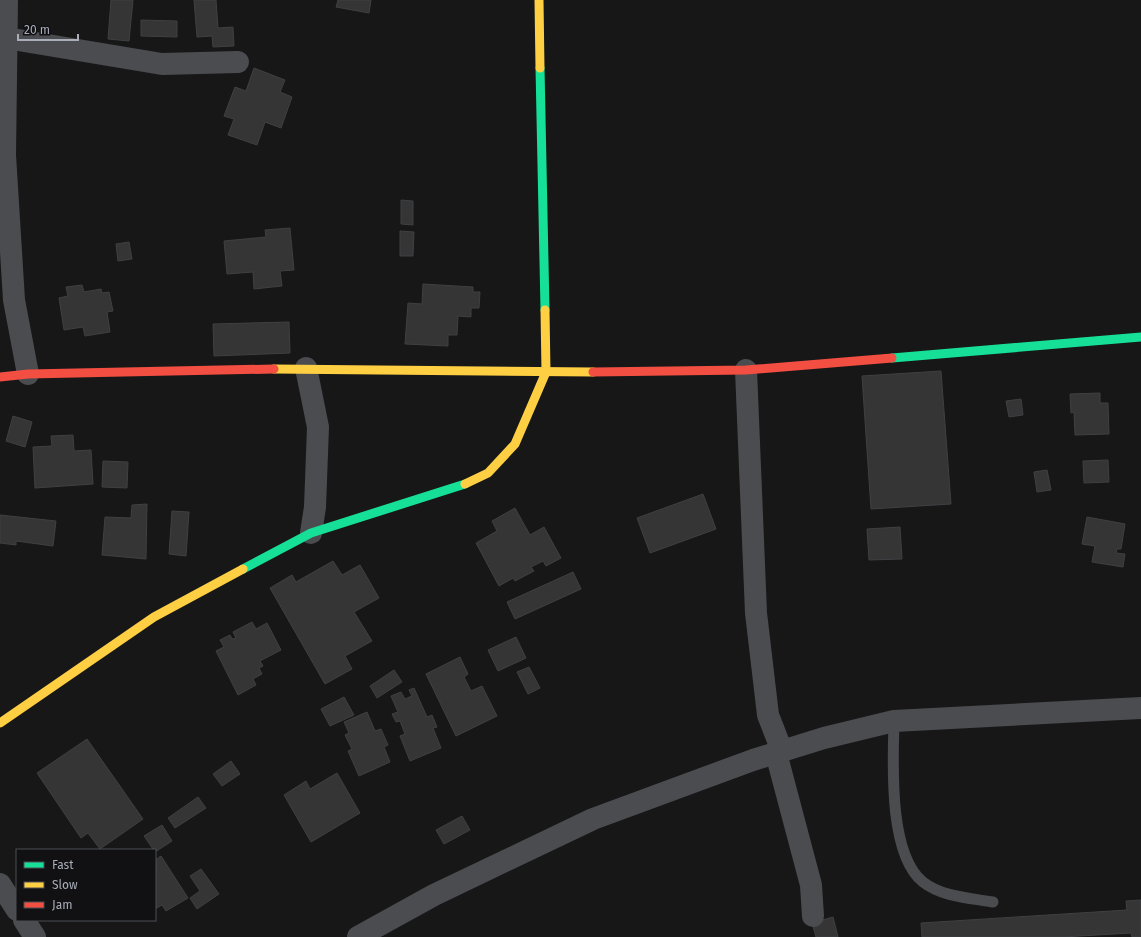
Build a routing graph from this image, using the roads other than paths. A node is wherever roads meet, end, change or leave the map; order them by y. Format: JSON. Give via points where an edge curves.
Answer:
{"nodes":[{"id":1,"x":7,"y":0,"type":"edge"},
{"id":2,"x":539,"y":0,"type":"edge"},
{"id":3,"x":6,"y":38,"type":"junction"},
{"id":4,"x":238,"y":62,"type":"dead end"},
{"id":5,"x":1141,"y":337,"type":"edge"},
{"id":6,"x":306,"y":368,"type":"junction"},
{"id":7,"x":746,"y":370,"type":"junction"},
{"id":8,"x":546,"y":372,"type":"junction"},
{"id":9,"x":28,"y":374,"type":"junction"},
{"id":10,"x":0,"y":377,"type":"edge"},
{"id":11,"x":311,"y":533,"type":"junction"},
{"id":12,"x":1141,"y":708,"type":"edge"},
{"id":13,"x":894,"y":721,"type":"junction"},
{"id":14,"x":0,"y":723,"type":"edge"},
{"id":15,"x":779,"y":752,"type":"junction"},
{"id":16,"x":0,"y":884,"type":"edge"},
{"id":17,"x":993,"y":902,"type":"dead end"},
{"id":18,"x":16,"y":908,"type":"edge"},
{"id":19,"x":813,"y":916,"type":"dead end"},
{"id":20,"x":25,"y":921,"type":"edge"},
{"id":21,"x":35,"y":937,"type":"edge"},
{"id":22,"x":358,"y":937,"type":"edge"}],
"edges":[{"from":1,"to":3,"type":"street"},
{"from":2,"to":8,"type":"street"},
{"from":3,"to":4,"type":"street","via":[[162,64]]},
{"from":3,"to":9,"type":"street","via":[[5,155],[14,300]]},
{"from":5,"to":7,"type":"street"},
{"from":6,"to":8,"type":"street"},
{"from":6,"to":9,"type":"street"},
{"from":6,"to":11,"type":"street","via":[[318,427],[315,507]]},
{"from":7,"to":8,"type":"street"},
{"from":7,"to":15,"type":"street","via":[[756,613],[768,715]]},
{"from":8,"to":11,"type":"street","via":[[515,444],[488,473],[457,488]]},
{"from":9,"to":10,"type":"street"},
{"from":11,"to":14,"type":"street","via":[[154,617]]},
{"from":12,"to":13,"type":"street"},
{"from":13,"to":15,"type":"street"},
{"from":13,"to":17,"type":"lane","via":[[892,780],[900,839],[911,867],[923,882],[946,894]]},
{"from":15,"to":19,"type":"street","via":[[811,885]]},
{"from":15,"to":22,"type":"street","via":[[593,819],[434,895]]},
{"from":16,"to":18,"type":"street"},
{"from":20,"to":21,"type":"street"}]}
